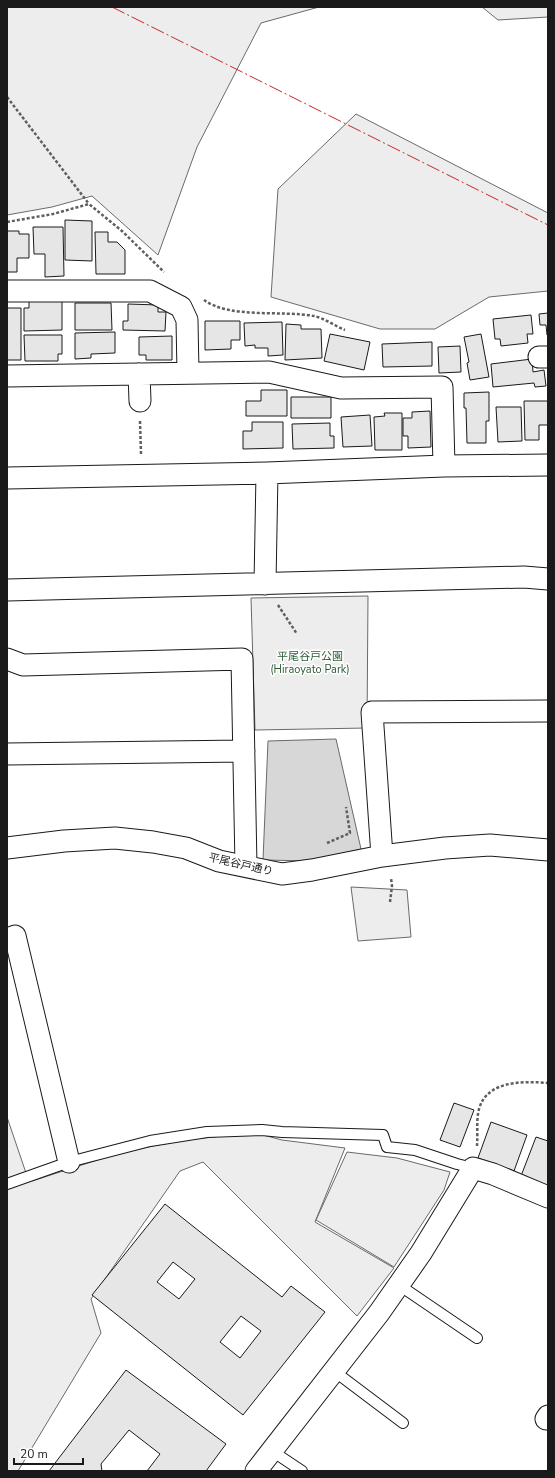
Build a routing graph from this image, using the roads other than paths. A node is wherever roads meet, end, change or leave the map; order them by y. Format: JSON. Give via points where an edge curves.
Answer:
{"nodes":[{"id":1,"x":7,"y":291,"type":"edge"},
{"id":2,"x":188,"y":373,"type":"junction"},
{"id":3,"x":139,"y":374,"type":"junction"},
{"id":4,"x":7,"y":376,"type":"edge"},
{"id":5,"x":140,"y":401,"type":"road end"},
{"id":6,"x":548,"y":465,"type":"edge"},
{"id":7,"x":444,"y":466,"type":"junction"},
{"id":8,"x":267,"y":473,"type":"junction"},
{"id":9,"x":7,"y":478,"type":"edge"},
{"id":10,"x":548,"y":579,"type":"edge"},
{"id":11,"x":265,"y":584,"type":"junction"},
{"id":12,"x":7,"y":590,"type":"edge"},
{"id":13,"x":7,"y":659,"type":"edge"},
{"id":14,"x":548,"y":711,"type":"edge"},
{"id":15,"x":244,"y":751,"type":"junction"},
{"id":16,"x":7,"y":754,"type":"edge"},
{"id":17,"x":7,"y":848,"type":"edge"},
{"id":18,"x":548,"y":850,"type":"edge"},
{"id":19,"x":382,"y":856,"type":"junction"},
{"id":20,"x":246,"y":866,"type":"junction"},
{"id":21,"x":7,"y":938,"type":"edge"},
{"id":22,"x":69,"y":1162,"type":"junction"},
{"id":23,"x":473,"y":1168,"type":"junction"},
{"id":24,"x":7,"y":1184,"type":"edge"},
{"id":25,"x":548,"y":1197,"type":"edge"},
{"id":26,"x":398,"y":1285,"type":"junction"},
{"id":27,"x":477,"y":1338,"type":"dead end"},
{"id":28,"x":334,"y":1370,"type":"junction"},
{"id":29,"x":403,"y":1423,"type":"dead end"},
{"id":30,"x":272,"y":1450,"type":"junction"},
{"id":31,"x":256,"y":1471,"type":"edge"},
{"id":32,"x":302,"y":1471,"type":"edge"}],
"edges":[{"from":1,"to":2,"type":"street","via":[[150,291],[181,307],[187,320]]},
{"from":2,"to":3,"type":"street"},
{"from":2,"to":7,"type":"street","via":[[269,372],[341,388],[442,388]]},
{"from":3,"to":4,"type":"street"},
{"from":3,"to":5,"type":"street"},
{"from":6,"to":7,"type":"street"},
{"from":7,"to":8,"type":"street"},
{"from":8,"to":9,"type":"street"},
{"from":8,"to":11,"type":"street"},
{"from":10,"to":11,"type":"street","via":[[524,577]]},
{"from":11,"to":12,"type":"street"},
{"from":13,"to":15,"type":"street","via":[[23,665],[242,659]]},
{"from":14,"to":19,"type":"street","via":[[372,712]]},
{"from":15,"to":16,"type":"street"},
{"from":15,"to":20,"type":"street"},
{"from":17,"to":20,"type":"street","name":"平尾谷戸通り","via":[[116,838],[179,847],[219,861]]},
{"from":18,"to":19,"type":"street","name":"平尾谷戸通り","via":[[490,845]]},
{"from":19,"to":20,"type":"street","name":"平尾谷戸通り","via":[[282,874]]},
{"from":21,"to":22,"type":"street","via":[[15,936]]},
{"from":22,"to":23,"type":"lane","via":[[150,1141],[207,1132],[262,1130],[383,1135],[388,1147],[415,1150]]},
{"from":22,"to":24,"type":"lane"},
{"from":23,"to":25,"type":"street"},
{"from":23,"to":26,"type":"street","via":[[421,1253]]},
{"from":26,"to":27,"type":"lane"},
{"from":26,"to":28,"type":"street"},
{"from":28,"to":29,"type":"lane"},
{"from":28,"to":30,"type":"street"},
{"from":30,"to":31,"type":"street"},
{"from":30,"to":32,"type":"lane"}]}
